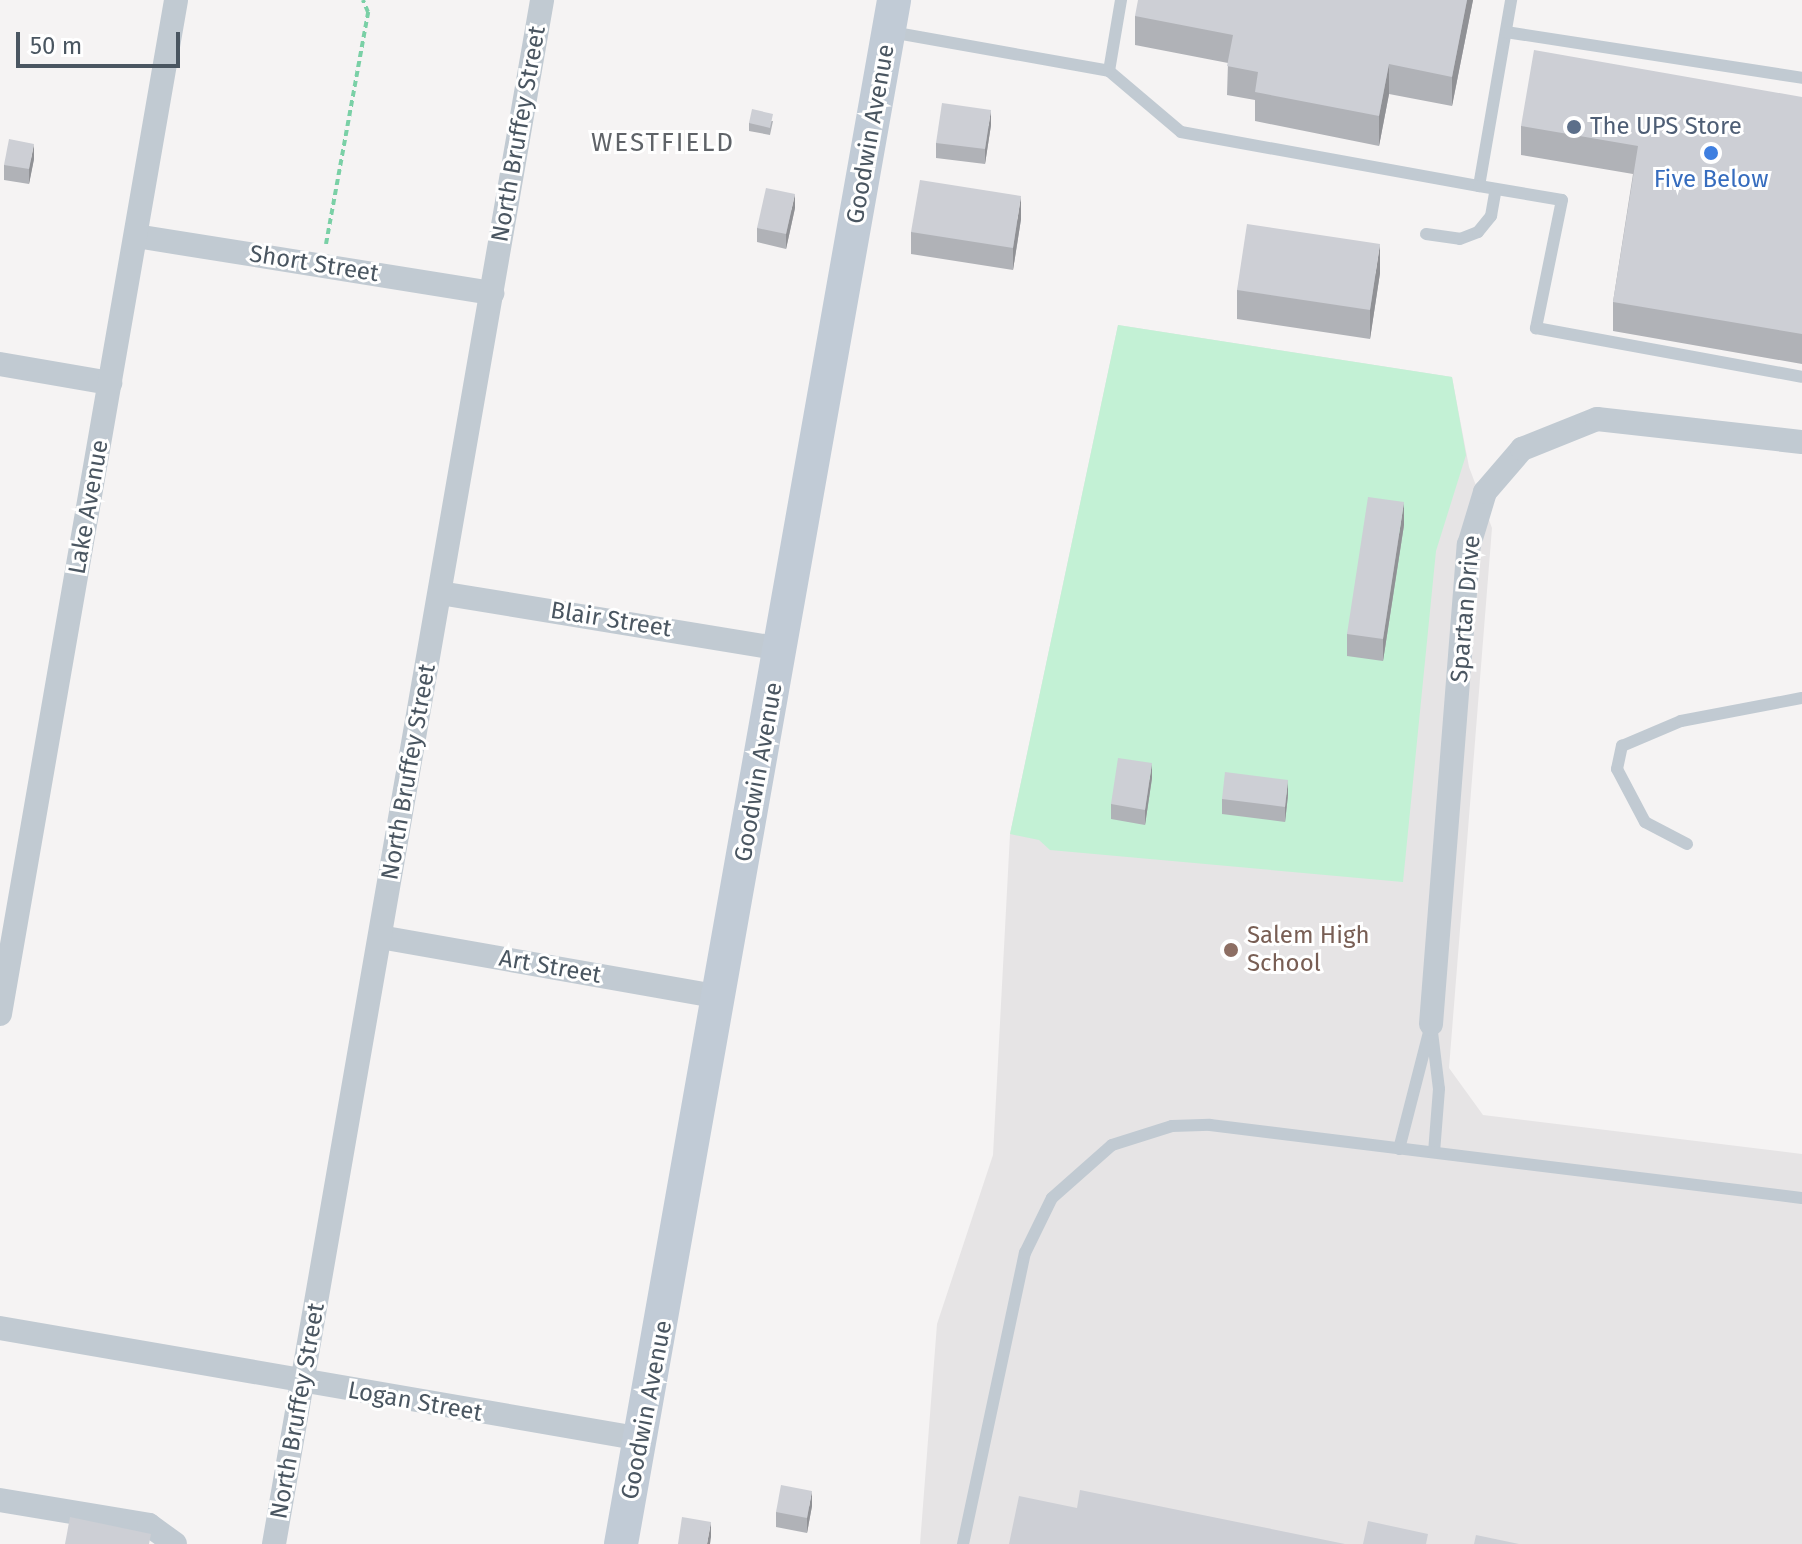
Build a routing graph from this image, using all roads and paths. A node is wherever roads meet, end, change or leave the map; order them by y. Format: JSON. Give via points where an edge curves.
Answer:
{"nodes":[{"id":1,"x":176,"y":0,"type":"edge"},
{"id":2,"x":363,"y":0,"type":"edge"},
{"id":3,"x":542,"y":0,"type":"edge"},
{"id":4,"x":1121,"y":0,"type":"edge"},
{"id":5,"x":1511,"y":0,"type":"edge"},
{"id":6,"x":892,"y":16,"type":"edge"},
{"id":7,"x":1506,"y":32,"type":"junction"},
{"id":8,"x":1109,"y":71,"type":"junction"},
{"id":9,"x":1802,"y":78,"type":"edge"},
{"id":10,"x":1479,"y":186,"type":"junction"},
{"id":11,"x":1496,"y":189,"type":"junction"},
{"id":12,"x":1426,"y":234,"type":"dead end"},
{"id":13,"x":136,"y":236,"type":"junction"},
{"id":14,"x":323,"y":266,"type":"junction"},
{"id":15,"x":492,"y":293,"type":"junction"},
{"id":16,"x":0,"y":364,"type":"edge"},
{"id":17,"x":1802,"y":377,"type":"edge"},
{"id":18,"x":110,"y":383,"type":"junction"},
{"id":19,"x":1802,"y":442,"type":"edge"},
{"id":20,"x":440,"y":593,"type":"junction"},
{"id":21,"x":781,"y":649,"type":"junction"},
{"id":22,"x":1802,"y":698,"type":"edge"},
{"id":23,"x":1687,"y":844,"type":"dead end"},
{"id":24,"x":380,"y":937,"type":"junction"},
{"id":25,"x":2,"y":988,"type":"edge"},
{"id":26,"x":720,"y":997,"type":"junction"},
{"id":27,"x":0,"y":1014,"type":"edge"},
{"id":28,"x":1431,"y":1024,"type":"junction"},
{"id":29,"x":1399,"y":1149,"type":"junction"},
{"id":30,"x":1434,"y":1152,"type":"junction"},
{"id":31,"x":1802,"y":1198,"type":"edge"},
{"id":32,"x":0,"y":1328,"type":"edge"},
{"id":33,"x":303,"y":1382,"type":"junction"},
{"id":34,"x":642,"y":1439,"type":"junction"},
{"id":35,"x":0,"y":1500,"type":"edge"},
{"id":36,"x":175,"y":1544,"type":"edge"},
{"id":37,"x":274,"y":1544,"type":"edge"},
{"id":38,"x":621,"y":1544,"type":"edge"},
{"id":39,"x":963,"y":1544,"type":"edge"}],
"edges":[{"from":1,"to":13,"type":"street","name":"Lake Avenue"},
{"from":2,"to":14,"type":"path","via":[[368,12]]},
{"from":3,"to":15,"type":"street","name":"North Bruffey Street"},
{"from":4,"to":8,"type":"lane"},
{"from":5,"to":7,"type":"lane"},
{"from":6,"to":8,"type":"lane"},
{"from":6,"to":21,"type":"street","name":"Goodwin Avenue"},
{"from":7,"to":9,"type":"lane"},
{"from":7,"to":10,"type":"lane"},
{"from":8,"to":10,"type":"lane","via":[[1181,132]]},
{"from":10,"to":11,"type":"lane"},
{"from":11,"to":12,"type":"lane","via":[[1491,216],[1478,232],[1460,239]]},
{"from":11,"to":17,"type":"lane","via":[[1562,200],[1536,328]]},
{"from":13,"to":14,"type":"street","name":"Short Street"},
{"from":13,"to":18,"type":"street","name":"Lake Avenue"},
{"from":14,"to":15,"type":"street","name":"Short Street"},
{"from":15,"to":20,"type":"street","name":"North Bruffey Street"},
{"from":16,"to":18,"type":"street"},
{"from":18,"to":25,"type":"street","name":"Lake Avenue"},
{"from":19,"to":28,"type":"street","name":"Spartan Drive","via":[[1597,419],[1522,449],[1485,492],[1469,545]]},
{"from":20,"to":21,"type":"street","name":"Blair Street"},
{"from":20,"to":24,"type":"street","name":"North Bruffey Street"},
{"from":21,"to":26,"type":"street","name":"Goodwin Avenue"},
{"from":22,"to":23,"type":"lane","via":[[1681,721],[1622,746],[1617,769],[1645,822]]},
{"from":24,"to":26,"type":"street","name":"Art Street"},
{"from":24,"to":33,"type":"street","name":"North Bruffey Street"},
{"from":25,"to":27,"type":"street","name":"Lake Avenue"},
{"from":26,"to":34,"type":"street","name":"Goodwin Avenue"},
{"from":28,"to":29,"type":"lane"},
{"from":28,"to":30,"type":"lane","via":[[1438,1061]]},
{"from":29,"to":30,"type":"lane"},
{"from":29,"to":39,"type":"lane","via":[[1172,1126],[1112,1145],[1072,1175],[1025,1253]]},
{"from":30,"to":31,"type":"lane"},
{"from":32,"to":33,"type":"street","name":"Logan Street"},
{"from":33,"to":34,"type":"street","name":"Logan Street"},
{"from":33,"to":37,"type":"street","name":"North Bruffey Street"},
{"from":34,"to":38,"type":"street","name":"Goodwin Avenue"},
{"from":35,"to":36,"type":"street","via":[[149,1525]]}]}
